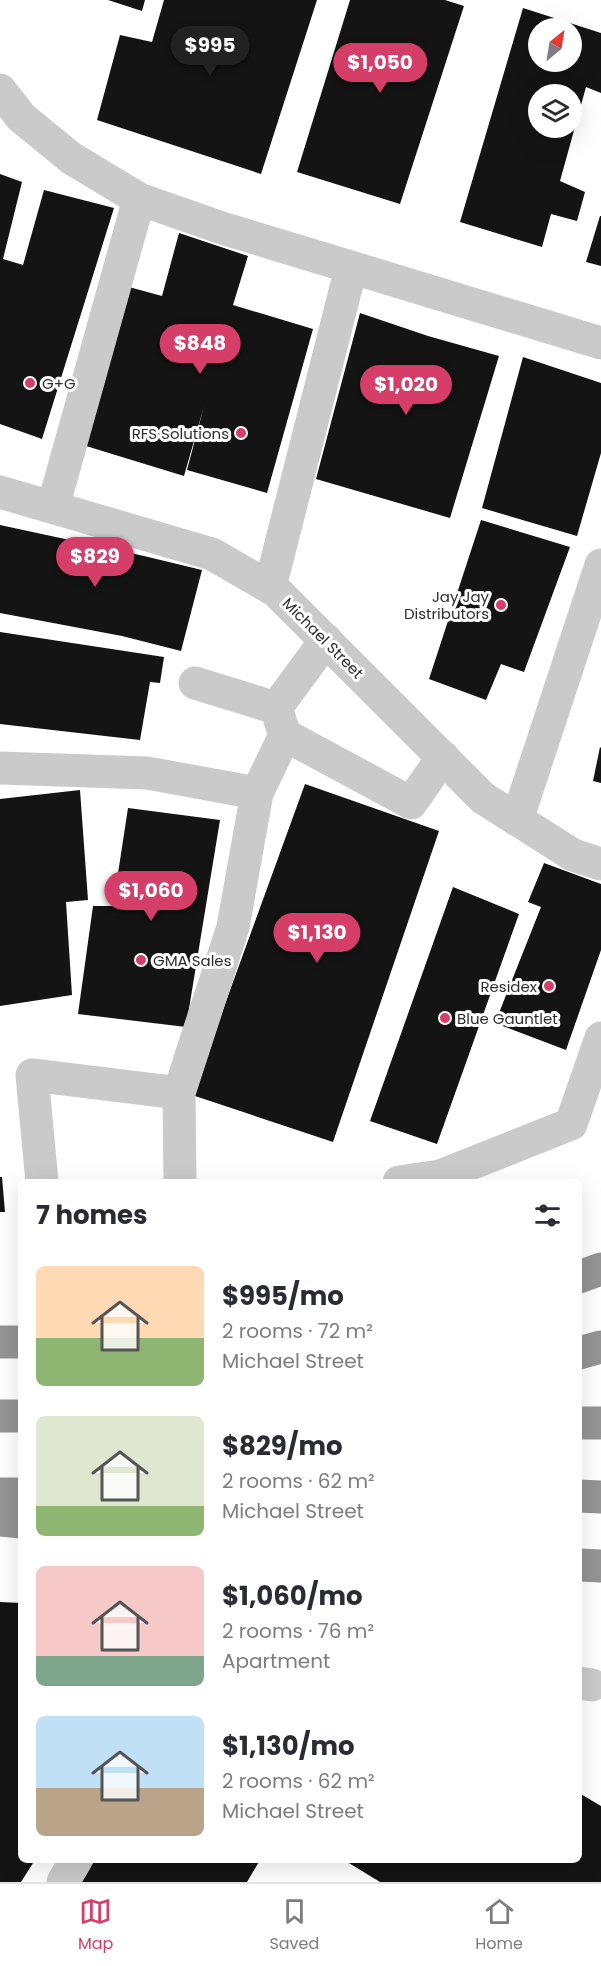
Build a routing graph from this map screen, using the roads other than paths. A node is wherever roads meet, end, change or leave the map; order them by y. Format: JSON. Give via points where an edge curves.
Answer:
{"nodes":[{"id":1,"x":0,"y":90,"type":"edge"},
{"id":2,"x":140,"y":199,"type":"junction"},
{"id":3,"x":351,"y":268,"type":"junction"},
{"id":4,"x":601,"y":343,"type":"edge"},
{"id":5,"x":0,"y":492,"type":"edge"},
{"id":6,"x":52,"y":507,"type":"junction"},
{"id":7,"x":601,"y":565,"type":"edge"},
{"id":8,"x":270,"y":587,"type":"junction"},
{"id":9,"x":595,"y":603,"type":"edge"},
{"id":10,"x":326,"y":640,"type":"junction"},
{"id":11,"x":195,"y":683,"type":"dead end"},
{"id":12,"x":281,"y":721,"type":"junction"},
{"id":13,"x":443,"y":757,"type":"junction"},
{"id":14,"x":0,"y":768,"type":"edge"},
{"id":15,"x":257,"y":793,"type":"junction"},
{"id":16,"x":518,"y":820,"type":"junction"},
{"id":17,"x":601,"y":864,"type":"edge"},
{"id":18,"x":601,"y":1038,"type":"edge"},
{"id":19,"x":179,"y":1093,"type":"junction"},
{"id":20,"x":42,"y":1179,"type":"edge"},
{"id":21,"x":180,"y":1179,"type":"edge"},
{"id":22,"x":420,"y":1179,"type":"edge"},
{"id":23,"x":601,"y":1269,"type":"edge"},
{"id":24,"x":582,"y":1276,"type":"edge"},
{"id":25,"x":0,"y":1342,"type":"edge"},
{"id":26,"x":18,"y":1342,"type":"edge"},
{"id":27,"x":601,"y":1347,"type":"edge"},
{"id":28,"x":582,"y":1352,"type":"edge"},
{"id":29,"x":0,"y":1416,"type":"edge"},
{"id":30,"x":18,"y":1416,"type":"edge"},
{"id":31,"x":582,"y":1423,"type":"edge"},
{"id":32,"x":601,"y":1423,"type":"edge"},
{"id":33,"x":0,"y":1494,"type":"edge"},
{"id":34,"x":18,"y":1494,"type":"edge"},
{"id":35,"x":582,"y":1496,"type":"edge"},
{"id":36,"x":601,"y":1497,"type":"edge"},
{"id":37,"x":0,"y":1520,"type":"edge"},
{"id":38,"x":18,"y":1522,"type":"edge"},
{"id":39,"x":582,"y":1565,"type":"edge"},
{"id":40,"x":601,"y":1566,"type":"edge"},
{"id":41,"x":74,"y":1863,"type":"edge"},
{"id":42,"x":63,"y":1882,"type":"edge"}],
"edges":[{"from":1,"to":2,"type":"street","via":[[21,117],[71,158]]},
{"from":2,"to":3,"type":"street"},
{"from":2,"to":6,"type":"street"},
{"from":3,"to":4,"type":"street"},
{"from":3,"to":8,"type":"street"},
{"from":5,"to":6,"type":"street","name":"Michael Street"},
{"from":6,"to":8,"type":"street","name":"Michael Street","via":[[212,554]]},
{"from":7,"to":9,"type":"street"},
{"from":8,"to":10,"type":"street","name":"Michael Street"},
{"from":9,"to":16,"type":"street"},
{"from":10,"to":12,"type":"street"},
{"from":10,"to":13,"type":"street","name":"Michael Street"},
{"from":11,"to":12,"type":"street"},
{"from":12,"to":13,"type":"street","via":[[411,803]]},
{"from":12,"to":15,"type":"street"},
{"from":13,"to":16,"type":"street","name":"Michael Street","via":[[483,798]]},
{"from":14,"to":15,"type":"street","via":[[147,773]]},
{"from":15,"to":19,"type":"street","via":[[234,927]]},
{"from":16,"to":17,"type":"street","name":"Michael Street","via":[[573,855]]},
{"from":18,"to":22,"type":"street","via":[[571,1124],[440,1176]]},
{"from":19,"to":20,"type":"street","via":[[32,1075]]},
{"from":19,"to":21,"type":"street"},
{"from":23,"to":24,"type":"highway"},
{"from":25,"to":26,"type":"highway"},
{"from":27,"to":28,"type":"highway"},
{"from":29,"to":30,"type":"highway"},
{"from":31,"to":32,"type":"highway"},
{"from":33,"to":34,"type":"highway"},
{"from":35,"to":36,"type":"highway"},
{"from":37,"to":38,"type":"highway"},
{"from":39,"to":40,"type":"highway"},
{"from":41,"to":42,"type":"street"}]}
